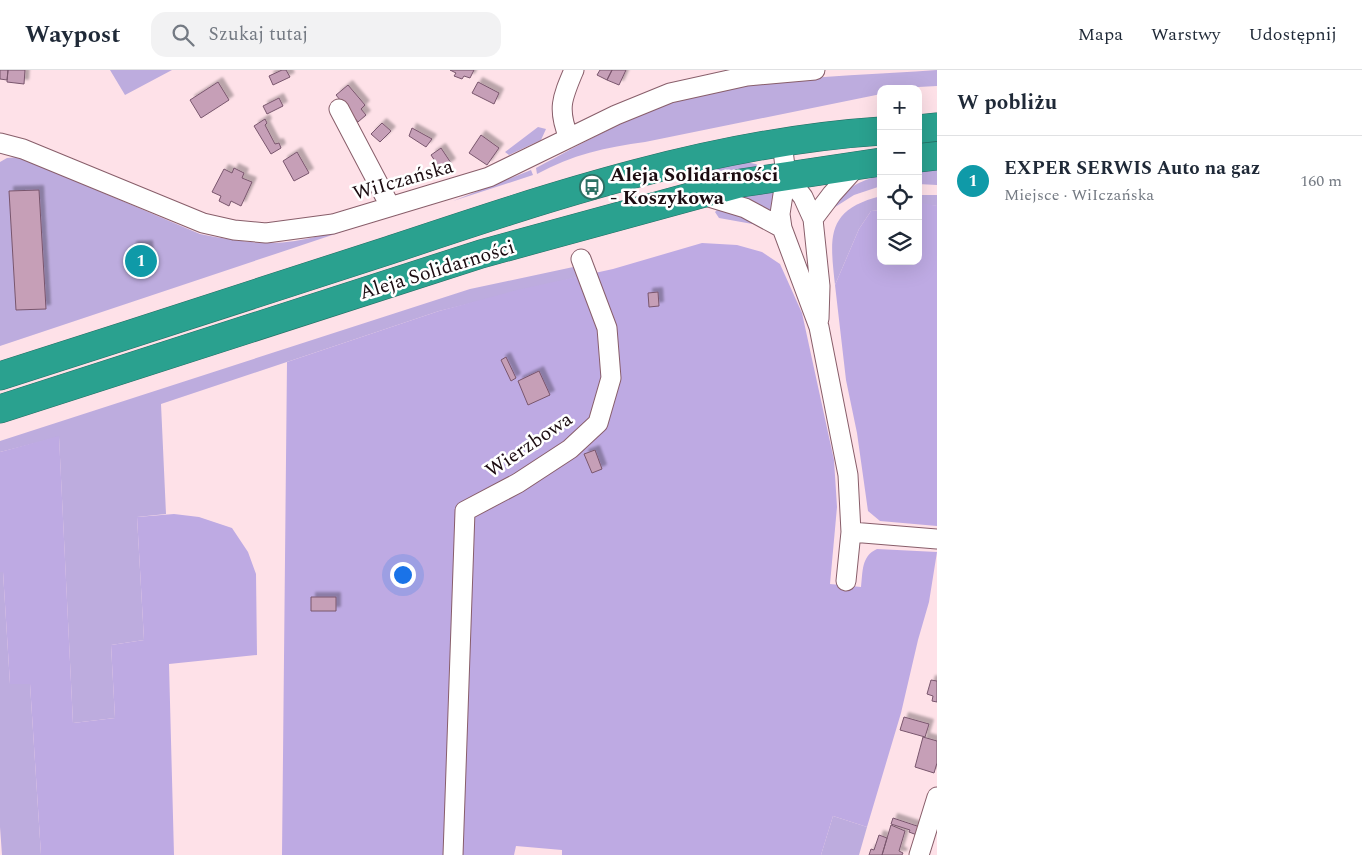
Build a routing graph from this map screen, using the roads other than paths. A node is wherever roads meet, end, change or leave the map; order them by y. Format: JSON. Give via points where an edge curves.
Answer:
{"nodes":[{"id":1,"x":574,"y":70,"type":"edge"},
{"id":2,"x":815,"y":70,"type":"edge"},
{"id":3,"x":339,"y":109,"type":"dead end"},
{"id":4,"x":937,"y":127,"type":"edge"},
{"id":5,"x":922,"y":128,"type":"edge"},
{"id":6,"x":877,"y":131,"type":"edge"},
{"id":7,"x":569,"y":138,"type":"junction"},
{"id":8,"x":782,"y":142,"type":"junction"},
{"id":9,"x":1,"y":144,"type":"edge"},
{"id":10,"x":937,"y":156,"type":"edge"},
{"id":11,"x":922,"y":158,"type":"edge"},
{"id":12,"x":870,"y":163,"type":"edge"},
{"id":13,"x":786,"y":174,"type":"junction"},
{"id":14,"x":702,"y":195,"type":"junction"},
{"id":15,"x":390,"y":206,"type":"junction"},
{"id":16,"x":813,"y":219,"type":"junction"},
{"id":17,"x":782,"y":228,"type":"junction"},
{"id":18,"x":581,"y":259,"type":"dead end"},
{"id":19,"x":819,"y":328,"type":"junction"},
{"id":20,"x":0,"y":376,"type":"edge"},
{"id":21,"x":0,"y":409,"type":"edge"},
{"id":22,"x":851,"y":532,"type":"junction"},
{"id":23,"x":937,"y":539,"type":"edge"},
{"id":24,"x":846,"y":581,"type":"dead end"},
{"id":25,"x":937,"y":797,"type":"edge"},
{"id":26,"x":453,"y":855,"type":"edge"},
{"id":27,"x":919,"y":855,"type":"edge"}],
"edges":[{"from":1,"to":7,"type":"street","via":[[564,92],[561,119]]},
{"from":2,"to":7,"type":"street","name":"WiIczańska","via":[[747,76],[693,87],[641,104]]},
{"from":3,"to":15,"type":"street"},
{"from":4,"to":5,"type":"highway"},
{"from":6,"to":8,"type":"highway","name":"Aleja Solidarności"},
{"from":7,"to":15,"type":"street","name":"WiIczańska","via":[[489,177]]},
{"from":8,"to":13,"type":"street"},
{"from":8,"to":20,"type":"highway","name":"Aleja Solidarności","via":[[693,159],[574,192]]},
{"from":9,"to":15,"type":"street","name":"WiIczańska","via":[[23,149],[204,222],[234,230],[302,229],[333,224]]},
{"from":10,"to":11,"type":"highway"},
{"from":12,"to":13,"type":"highway","name":"Aleja Solidarności"},
{"from":12,"to":16,"type":"street","via":[[832,194]]},
{"from":13,"to":14,"type":"highway","name":"Aleja Solidarności"},
{"from":13,"to":16,"type":"street","via":[[804,197]]},
{"from":13,"to":17,"type":"street","via":[[780,214]]},
{"from":14,"to":17,"type":"street","via":[[745,208]]},
{"from":14,"to":21,"type":"highway","name":"Aleja Solidarności","via":[[481,254]]},
{"from":16,"to":19,"type":"street","via":[[820,286]]},
{"from":17,"to":19,"type":"street"},
{"from":18,"to":26,"type":"street","name":"Wierzbowa","via":[[607,328],[611,378],[598,423],[570,449],[518,484],[465,511]]},
{"from":19,"to":22,"type":"street","via":[[848,475]]},
{"from":22,"to":23,"type":"street"},
{"from":22,"to":24,"type":"street"},
{"from":25,"to":27,"type":"street"}]}
